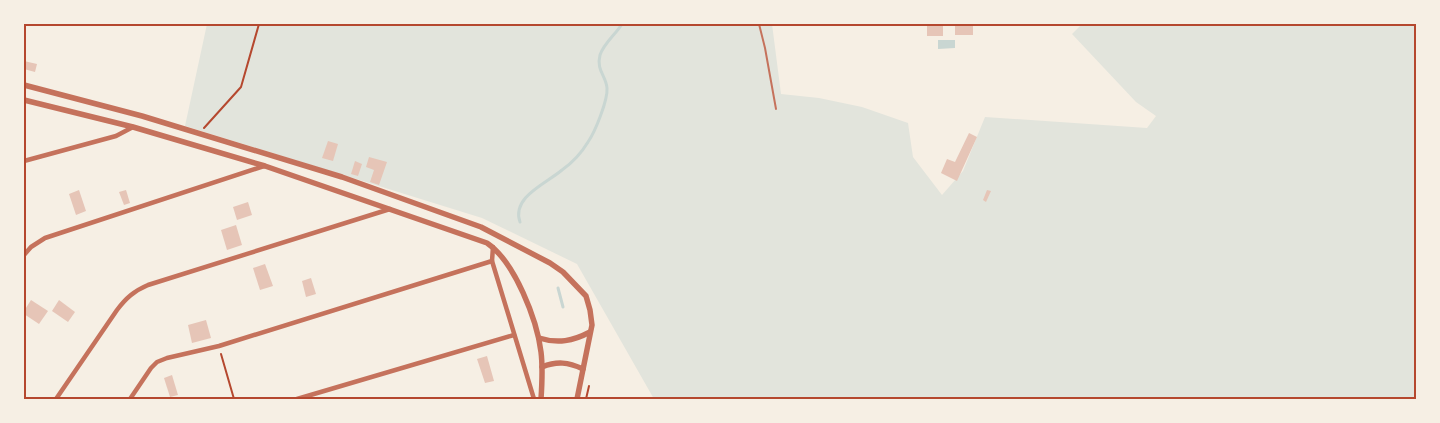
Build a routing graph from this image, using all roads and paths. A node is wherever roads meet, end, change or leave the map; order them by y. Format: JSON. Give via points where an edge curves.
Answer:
{"nodes":[{"id":1,"x":259,"y":24,"type":"edge"},
{"id":2,"x":759,"y":24,"type":"edge"},
{"id":3,"x":24,"y":85,"type":"edge"},
{"id":4,"x":24,"y":100,"type":"edge"},
{"id":5,"x":776,"y":109,"type":"dead end"},
{"id":6,"x":133,"y":127,"type":"junction"},
{"id":7,"x":199,"y":133,"type":"junction"},
{"id":8,"x":24,"y":161,"type":"edge"},
{"id":9,"x":265,"y":166,"type":"junction"},
{"id":10,"x":392,"y":209,"type":"junction"},
{"id":11,"x":492,"y":247,"type":"junction"},
{"id":12,"x":24,"y":255,"type":"edge"},
{"id":13,"x":492,"y":261,"type":"junction"},
{"id":14,"x":590,"y":332,"type":"junction"},
{"id":15,"x":514,"y":335,"type":"junction"},
{"id":16,"x":539,"y":338,"type":"junction"},
{"id":17,"x":219,"y":346,"type":"junction"},
{"id":18,"x":542,"y":367,"type":"junction"},
{"id":19,"x":583,"y":369,"type":"junction"},
{"id":20,"x":56,"y":399,"type":"edge"},
{"id":21,"x":130,"y":399,"type":"edge"},
{"id":22,"x":234,"y":399,"type":"edge"},
{"id":23,"x":297,"y":399,"type":"edge"},
{"id":24,"x":534,"y":399,"type":"edge"},
{"id":25,"x":540,"y":399,"type":"edge"},
{"id":26,"x":577,"y":399,"type":"edge"}],
"edges":[{"from":1,"to":7,"type":"path","via":[[241,87]]},
{"from":2,"to":5,"type":"lane"},
{"from":3,"to":7,"type":"street"},
{"from":4,"to":6,"type":"street"},
{"from":6,"to":8,"type":"street","via":[[116,136]]},
{"from":6,"to":9,"type":"street"},
{"from":7,"to":14,"type":"street","via":[[342,177],[481,227],[563,272],[586,296],[592,326]]},
{"from":9,"to":10,"type":"street"},
{"from":9,"to":12,"type":"street","via":[[45,238]]},
{"from":10,"to":11,"type":"street"},
{"from":10,"to":20,"type":"street","via":[[136,291],[126,298]]},
{"from":11,"to":13,"type":"street"},
{"from":11,"to":16,"type":"street","via":[[507,263],[515,278]]},
{"from":13,"to":15,"type":"street"},
{"from":13,"to":17,"type":"street"},
{"from":14,"to":16,"type":"street","via":[[564,342]]},
{"from":14,"to":19,"type":"street"},
{"from":15,"to":23,"type":"street"},
{"from":15,"to":24,"type":"street"},
{"from":16,"to":18,"type":"street"},
{"from":17,"to":21,"type":"street","via":[[157,362]]},
{"from":17,"to":22,"type":"path"},
{"from":18,"to":19,"type":"street","via":[[563,362]]},
{"from":18,"to":25,"type":"street"},
{"from":19,"to":26,"type":"street"}]}
